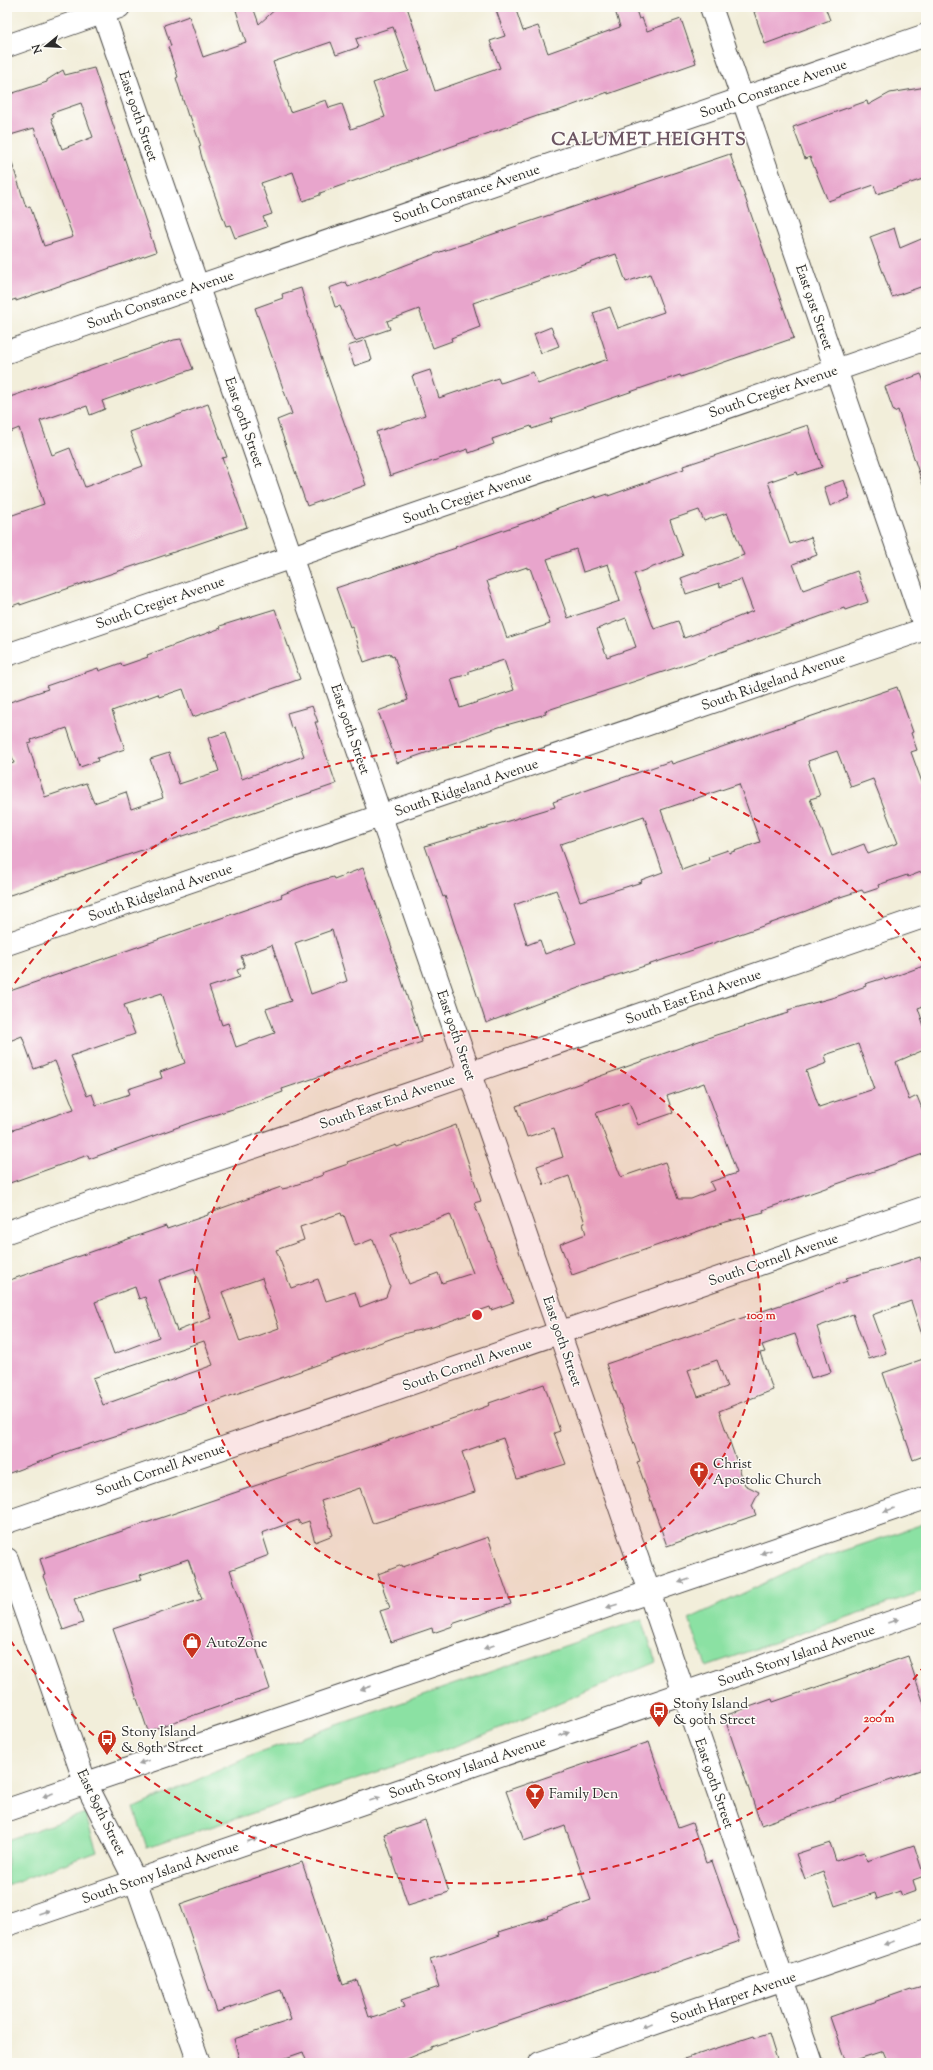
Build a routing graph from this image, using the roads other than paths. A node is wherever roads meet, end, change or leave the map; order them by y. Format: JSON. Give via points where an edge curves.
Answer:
{"nodes":[{"id":1,"x":711,"y":7,"type":"edge"},
{"id":2,"x":108,"y":9,"type":"edge"},
{"id":3,"x":926,"y":35,"type":"edge"},
{"id":4,"x":7,"y":46,"type":"edge"},
{"id":5,"x":742,"y":98,"type":"junction"},
{"id":6,"x":198,"y":286,"type":"junction"},
{"id":7,"x":926,"y":339,"type":"edge"},
{"id":8,"x":7,"y":352,"type":"edge"},
{"id":9,"x":836,"y":370,"type":"junction"},
{"id":10,"x":291,"y":557,"type":"junction"},
{"id":11,"x":926,"y":630,"type":"edge"},
{"id":12,"x":7,"y":655,"type":"edge"},
{"id":13,"x":381,"y":816,"type":"junction"},
{"id":14,"x":926,"y":916,"type":"edge"},
{"id":15,"x":7,"y":944,"type":"edge"},
{"id":16,"x":470,"y":1073,"type":"junction"},
{"id":17,"x":926,"y":1207,"type":"edge"},
{"id":18,"x":7,"y":1232,"type":"edge"},
{"id":19,"x":559,"y":1333,"type":"junction"},
{"id":20,"x":926,"y":1498,"type":"edge"},
{"id":21,"x":7,"y":1522,"type":"edge"},
{"id":22,"x":7,"y":1559,"type":"edge"},
{"id":23,"x":649,"y":1593,"type":"junction"},
{"id":24,"x":926,"y":1610,"type":"edge"},
{"id":25,"x":684,"y":1694,"type":"junction"},
{"id":26,"x":85,"y":1782,"type":"junction"},
{"id":27,"x":7,"y":1810,"type":"edge"},
{"id":28,"x":135,"y":1880,"type":"junction"},
{"id":29,"x":7,"y":1925,"type":"edge"},
{"id":30,"x":926,"y":1930,"type":"edge"},
{"id":31,"x":783,"y":1979,"type":"junction"},
{"id":32,"x":199,"y":2063,"type":"edge"},
{"id":33,"x":540,"y":2063,"type":"edge"},
{"id":34,"x":812,"y":2063,"type":"edge"}],
"edges":[{"from":1,"to":5,"type":"main road","name":"East 91st Street"},
{"from":2,"to":4,"type":"main road"},
{"from":2,"to":6,"type":"main road","name":"East 90th Street"},
{"from":3,"to":5,"type":"main road","name":"South Constance Avenue"},
{"from":5,"to":6,"type":"main road","name":"South Constance Avenue"},
{"from":5,"to":9,"type":"main road","name":"East 91st Street"},
{"from":6,"to":8,"type":"main road","name":"South Constance Avenue"},
{"from":6,"to":10,"type":"main road","name":"East 90th Street"},
{"from":7,"to":9,"type":"main road","name":"South Cregier Avenue"},
{"from":9,"to":10,"type":"main road","name":"South Cregier Avenue"},
{"from":9,"to":11,"type":"main road","name":"East 91st Street"},
{"from":10,"to":12,"type":"main road","name":"South Cregier Avenue"},
{"from":10,"to":13,"type":"main road","name":"East 90th Street"},
{"from":11,"to":13,"type":"main road","name":"South Ridgeland Avenue"},
{"from":13,"to":15,"type":"main road","name":"South Ridgeland Avenue"},
{"from":13,"to":16,"type":"main road","name":"East 90th Street"},
{"from":14,"to":16,"type":"main road","name":"South East End Avenue"},
{"from":16,"to":18,"type":"main road","name":"South East End Avenue"},
{"from":16,"to":19,"type":"main road","name":"East 90th Street"},
{"from":17,"to":19,"type":"main road","name":"South Cornell Avenue"},
{"from":19,"to":21,"type":"main road","name":"South Cornell Avenue"},
{"from":19,"to":23,"type":"main road","name":"East 90th Street"},
{"from":20,"to":23,"type":"main road","one_way":true},
{"from":22,"to":26,"type":"main road","name":"East 89th Street"},
{"from":23,"to":25,"type":"main road","name":"East 90th Street"},
{"from":23,"to":26,"type":"main road","one_way":true},
{"from":25,"to":24,"type":"main road","name":"South Stony Island Avenue","one_way":true},
{"from":28,"to":25,"type":"main road","name":"South Stony Island Avenue","one_way":true},
{"from":25,"to":31,"type":"main road","name":"East 90th Street"},
{"from":26,"to":27,"type":"main road","one_way":true},
{"from":26,"to":28,"type":"main road","name":"East 89th Street"},
{"from":29,"to":28,"type":"main road","name":"South Stony Island Avenue","one_way":true},
{"from":28,"to":32,"type":"main road","name":"East 89th Street"},
{"from":30,"to":31,"type":"main road","name":"South Harper Avenue","one_way":true},
{"from":31,"to":33,"type":"main road","name":"South Harper Avenue","one_way":true},
{"from":31,"to":34,"type":"main road","name":"East 90th Street"}]}
